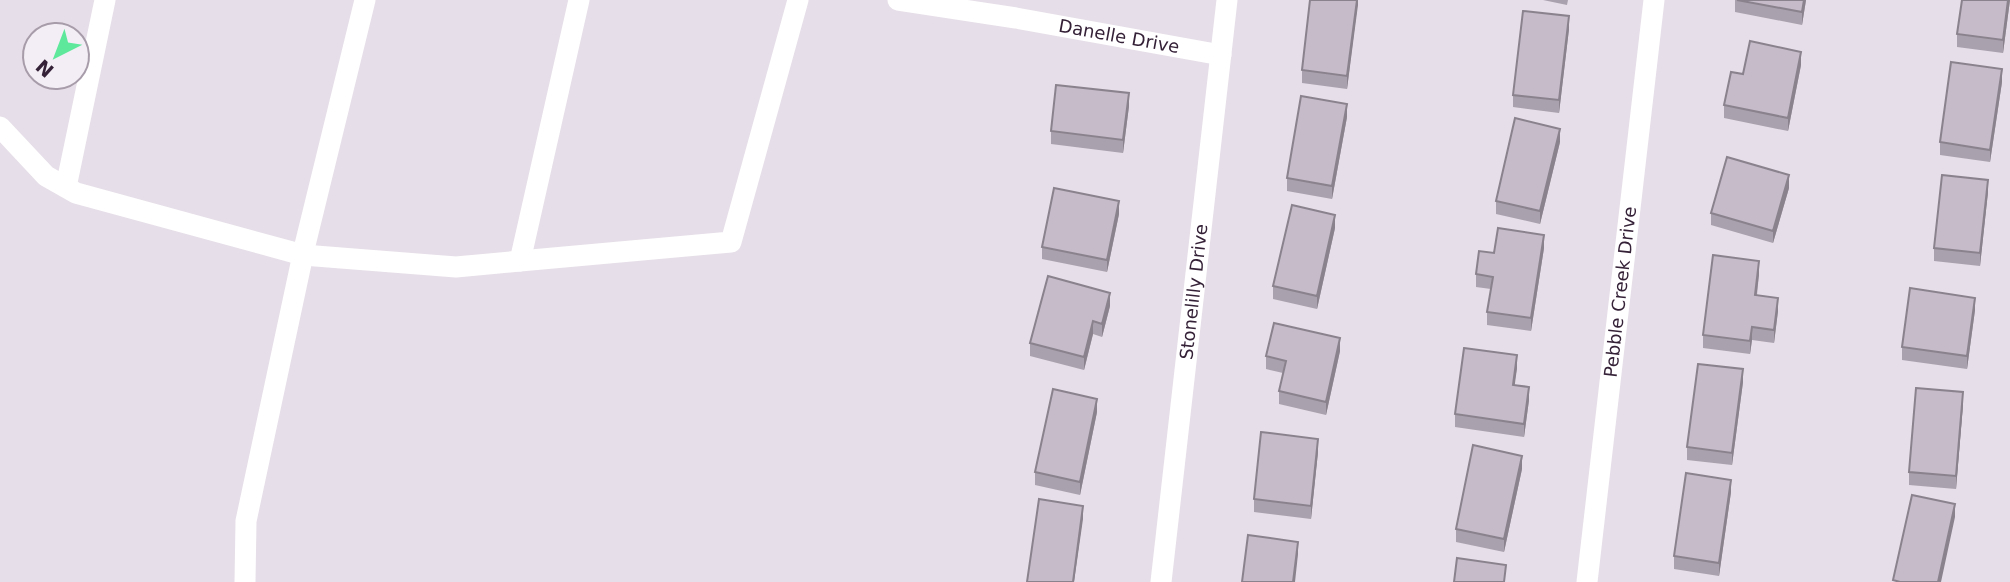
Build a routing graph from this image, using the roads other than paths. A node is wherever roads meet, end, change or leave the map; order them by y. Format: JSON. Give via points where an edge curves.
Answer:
{"nodes":[{"id":1,"x":105,"y":0,"type":"edge"},
{"id":2,"x":365,"y":0,"type":"edge"},
{"id":3,"x":579,"y":0,"type":"edge"},
{"id":4,"x":798,"y":0,"type":"edge"},
{"id":5,"x":898,"y":0,"type":"edge"},
{"id":6,"x":1227,"y":0,"type":"edge"},
{"id":7,"x":1654,"y":0,"type":"edge"},
{"id":8,"x":1221,"y":55,"type":"junction"},
{"id":9,"x":0,"y":127,"type":"edge"},
{"id":10,"x":66,"y":187,"type":"junction"},
{"id":11,"x":303,"y":256,"type":"junction"},
{"id":12,"x":520,"y":261,"type":"junction"},
{"id":13,"x":245,"y":582,"type":"edge"},
{"id":14,"x":1161,"y":582,"type":"edge"},
{"id":15,"x":1587,"y":582,"type":"edge"}],
"edges":[{"from":1,"to":10,"type":"street"},
{"from":2,"to":11,"type":"street"},
{"from":3,"to":12,"type":"street"},
{"from":4,"to":12,"type":"street","via":[[730,242]]},
{"from":5,"to":8,"type":"street","name":"Danelle Drive"},
{"from":6,"to":8,"type":"street","name":"Stonelilly Drive"},
{"from":7,"to":15,"type":"street","name":"Pebble Creek Drive"},
{"from":8,"to":14,"type":"street","name":"Stonelilly Drive"},
{"from":9,"to":10,"type":"street","via":[[46,176]]},
{"from":10,"to":11,"type":"street"},
{"from":11,"to":12,"type":"street","via":[[456,267]]},
{"from":11,"to":13,"type":"street","via":[[246,521]]}]}
